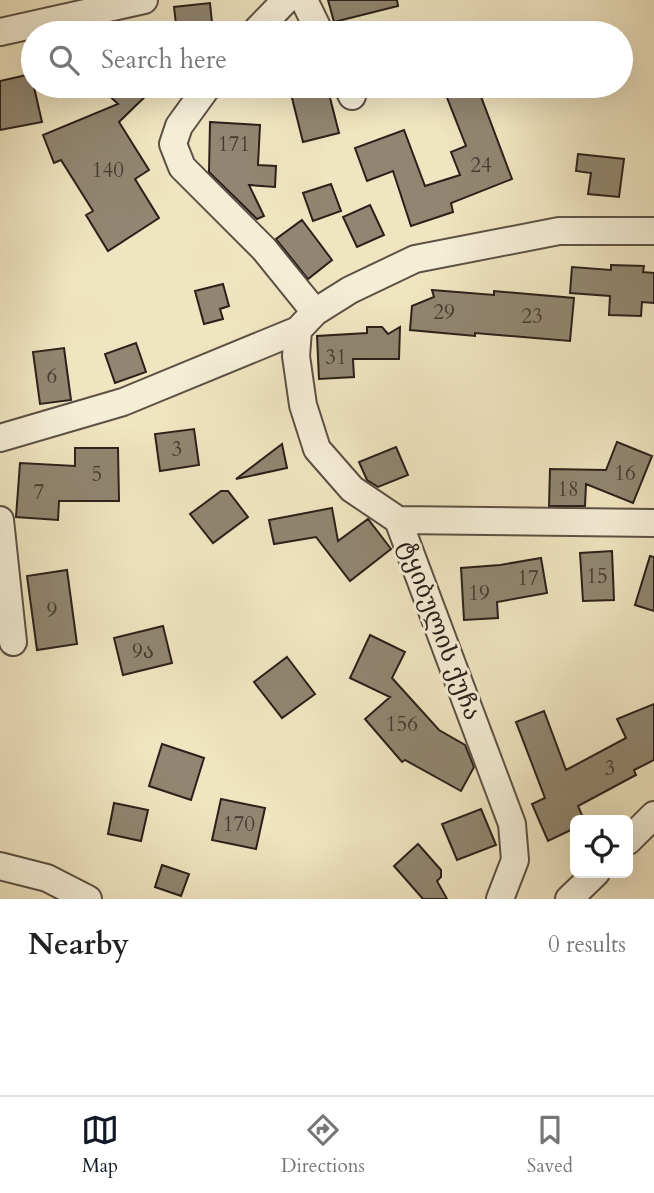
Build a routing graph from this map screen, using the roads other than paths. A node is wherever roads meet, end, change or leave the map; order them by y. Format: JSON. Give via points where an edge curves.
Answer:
{"nodes":[{"id":1,"x":144,"y":0,"type":"edge"},
{"id":2,"x":286,"y":0,"type":"edge"},
{"id":3,"x":304,"y":0,"type":"edge"},
{"id":4,"x":50,"y":21,"type":"edge"},
{"id":5,"x":266,"y":21,"type":"edge"},
{"id":6,"x":314,"y":21,"type":"edge"},
{"id":7,"x":21,"y":27,"type":"edge"},
{"id":8,"x":0,"y":32,"type":"edge"},
{"id":9,"x":199,"y":98,"type":"edge"},
{"id":10,"x":654,"y":231,"type":"edge"},
{"id":11,"x":307,"y":321,"type":"junction"},
{"id":12,"x":0,"y":438,"type":"edge"},
{"id":13,"x":0,"y":520,"type":"edge"},
{"id":14,"x":398,"y":520,"type":"junction"},
{"id":15,"x":654,"y":523,"type":"edge"},
{"id":16,"x":13,"y":642,"type":"dead end"},
{"id":17,"x":654,"y":815,"type":"edge"},
{"id":18,"x":633,"y":836,"type":"edge"},
{"id":19,"x":0,"y":866,"type":"edge"},
{"id":20,"x":591,"y":878,"type":"edge"},
{"id":21,"x":88,"y":899,"type":"edge"},
{"id":22,"x":500,"y":899,"type":"edge"},
{"id":23,"x":569,"y":899,"type":"edge"}],
"edges":[{"from":1,"to":4,"type":"street"},
{"from":2,"to":5,"type":"street"},
{"from":3,"to":6,"type":"street"},
{"from":7,"to":8,"type":"street"},
{"from":9,"to":11,"type":"street","via":[[179,125],[173,144],[182,167],[264,248]]},
{"from":10,"to":11,"type":"street","via":[[559,230],[415,259],[350,290]]},
{"from":11,"to":12,"type":"street","via":[[123,402]]},
{"from":11,"to":14,"type":"street","name":"ტყიბულის ქუჩა","via":[[296,356],[303,405],[317,449],[352,489]]},
{"from":13,"to":16,"type":"street"},
{"from":14,"to":15,"type":"street"},
{"from":14,"to":22,"type":"street","name":"ტყიბულის ქუჩა","via":[[512,824],[515,860]]},
{"from":17,"to":18,"type":"street"},
{"from":19,"to":21,"type":"street","via":[[47,878]]},
{"from":20,"to":23,"type":"street"}]}
